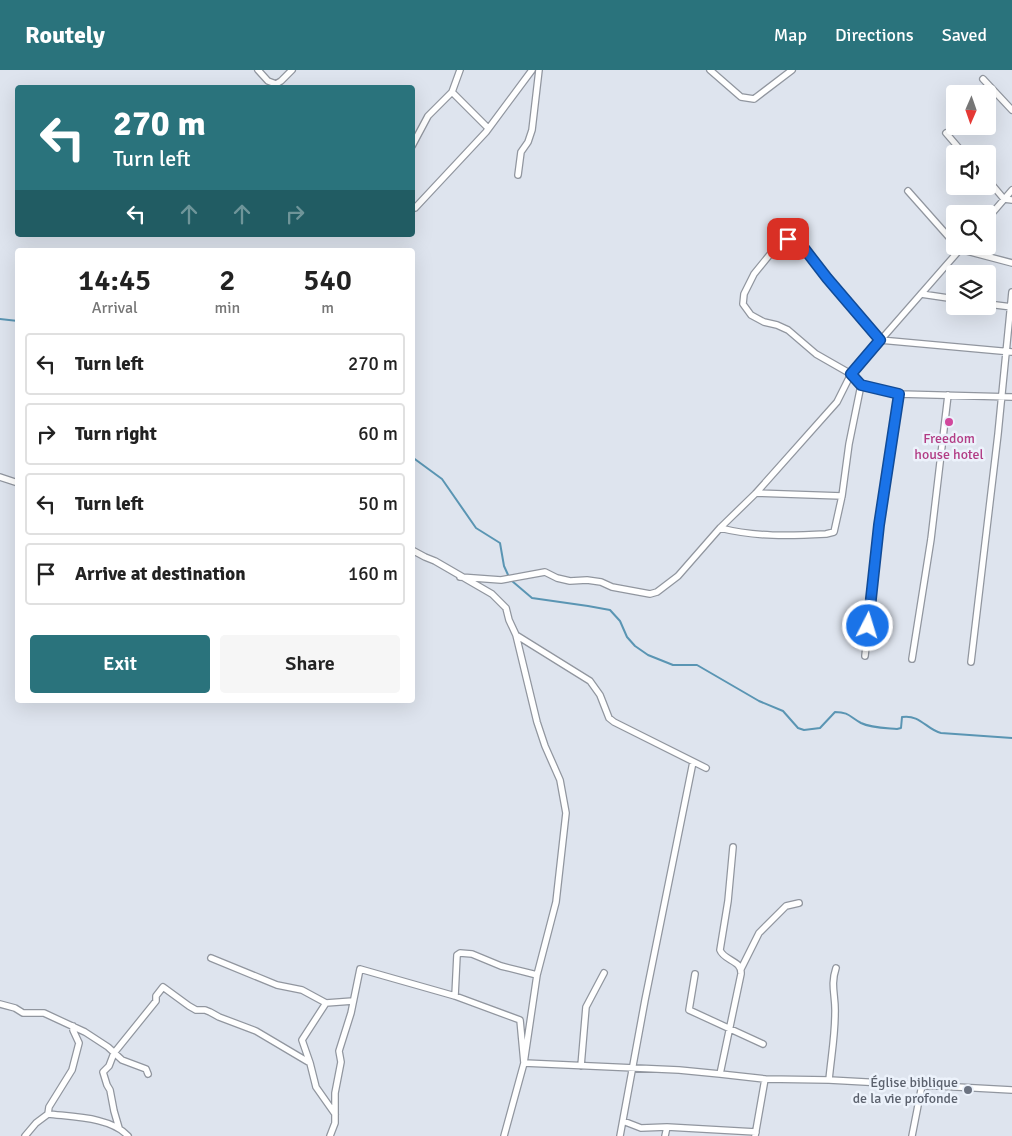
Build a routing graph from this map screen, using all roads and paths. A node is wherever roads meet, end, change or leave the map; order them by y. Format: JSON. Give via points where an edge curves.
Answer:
{"nodes":[{"id":1,"x":258,"y":70,"type":"edge"},
{"id":2,"x":292,"y":70,"type":"edge"},
{"id":3,"x":460,"y":70,"type":"edge"},
{"id":4,"x":532,"y":70,"type":"edge"},
{"id":5,"x":539,"y":70,"type":"edge"},
{"id":6,"x":710,"y":70,"type":"edge"},
{"id":7,"x":792,"y":70,"type":"edge"},
{"id":8,"x":983,"y":79,"type":"dead end"},
{"id":9,"x":452,"y":92,"type":"junction"},
{"id":10,"x":1012,"y":110,"type":"edge"},
{"id":11,"x":488,"y":128,"type":"junction"},
{"id":12,"x":948,"y":135,"type":"edge"},
{"id":13,"x":415,"y":140,"type":"edge"},
{"id":14,"x":956,"y":145,"type":"edge"},
{"id":15,"x":518,"y":175,"type":"dead end"},
{"id":16,"x":996,"y":190,"type":"edge"},
{"id":17,"x":1012,"y":190,"type":"edge"},
{"id":18,"x":908,"y":191,"type":"dead end"},
{"id":19,"x":1004,"y":199,"type":"junction"},
{"id":20,"x":1012,"y":200,"type":"edge"},
{"id":21,"x":415,"y":208,"type":"edge"},
{"id":22,"x":996,"y":208,"type":"edge"},
{"id":23,"x":946,"y":233,"type":"edge"},
{"id":24,"x":953,"y":255,"type":"edge"},
{"id":25,"x":986,"y":255,"type":"edge"},
{"id":26,"x":1012,"y":263,"type":"edge"},
{"id":27,"x":1012,"y":292,"type":"edge"},
{"id":28,"x":921,"y":294,"type":"junction"},
{"id":29,"x":946,"y":298,"type":"edge"},
{"id":30,"x":996,"y":305,"type":"edge"},
{"id":31,"x":1012,"y":308,"type":"edge"},
{"id":32,"x":880,"y":340,"type":"junction"},
{"id":33,"x":1009,"y":352,"type":"edge"},
{"id":34,"x":851,"y":374,"type":"junction"},
{"id":35,"x":861,"y":385,"type":"junction"},
{"id":36,"x":899,"y":394,"type":"junction"},
{"id":37,"x":948,"y":396,"type":"junction"},
{"id":38,"x":1001,"y":396,"type":"junction"},
{"id":39,"x":1012,"y":397,"type":"edge"},
{"id":40,"x":0,"y":477,"type":"edge"},
{"id":41,"x":15,"y":483,"type":"edge"},
{"id":42,"x":756,"y":493,"type":"junction"},
{"id":43,"x":842,"y":496,"type":"junction"},
{"id":44,"x":720,"y":528,"type":"junction"},
{"id":45,"x":415,"y":551,"type":"edge"},
{"id":46,"x":460,"y":577,"type":"junction"},
{"id":47,"x":516,"y":635,"type":"junction"},
{"id":48,"x":865,"y":656,"type":"dead end"},
{"id":49,"x":912,"y":659,"type":"dead end"},
{"id":50,"x":971,"y":662,"type":"dead end"},
{"id":51,"x":693,"y":762,"type":"junction"},
{"id":52,"x":706,"y":768,"type":"dead end"},
{"id":53,"x":733,"y":847,"type":"dead end"},
{"id":54,"x":799,"y":903,"type":"dead end"},
{"id":55,"x":211,"y":958,"type":"dead end"},
{"id":56,"x":741,"y":968,"type":"junction"},
{"id":57,"x":836,"y":968,"type":"dead end"},
{"id":58,"x":604,"y":973,"type":"dead end"},
{"id":59,"x":695,"y":974,"type":"dead end"},
{"id":60,"x":537,"y":975,"type":"junction"},
{"id":61,"x":455,"y":996,"type":"junction"},
{"id":62,"x":353,"y":1001,"type":"junction"},
{"id":63,"x":326,"y":1003,"type":"junction"},
{"id":64,"x":0,"y":1004,"type":"edge"},
{"id":65,"x":73,"y":1026,"type":"junction"},
{"id":66,"x":729,"y":1029,"type":"junction"},
{"id":67,"x":763,"y":1044,"type":"dead end"},
{"id":68,"x":114,"y":1053,"type":"junction"},
{"id":69,"x":310,"y":1063,"type":"junction"},
{"id":70,"x":524,"y":1063,"type":"junction"},
{"id":71,"x":582,"y":1066,"type":"junction"},
{"id":72,"x":631,"y":1068,"type":"junction"},
{"id":73,"x":148,"y":1074,"type":"dead end"},
{"id":74,"x":720,"y":1074,"type":"junction"},
{"id":75,"x":765,"y":1078,"type":"junction"},
{"id":76,"x":829,"y":1080,"type":"junction"},
{"id":77,"x":922,"y":1085,"type":"junction"},
{"id":78,"x":1012,"y":1090,"type":"edge"},
{"id":79,"x":48,"y":1114,"type":"junction"},
{"id":80,"x":335,"y":1114,"type":"junction"},
{"id":81,"x":624,"y":1121,"type":"junction"},
{"id":82,"x":667,"y":1127,"type":"junction"},
{"id":83,"x":120,"y":1128,"type":"junction"},
{"id":84,"x":755,"y":1134,"type":"edge"},
{"id":85,"x":25,"y":1136,"type":"edge"},
{"id":86,"x":128,"y":1136,"type":"edge"},
{"id":87,"x":330,"y":1136,"type":"edge"},
{"id":88,"x":504,"y":1136,"type":"edge"},
{"id":89,"x":620,"y":1136,"type":"edge"},
{"id":90,"x":666,"y":1136,"type":"edge"},
{"id":91,"x":912,"y":1136,"type":"edge"}],
"edges":[{"from":1,"to":2,"type":"street","via":[[268,81],[276,84]]},
{"from":3,"to":9,"type":"street"},
{"from":4,"to":11,"type":"street"},
{"from":5,"to":15,"type":"street","via":[[532,130],[521,152]]},
{"from":6,"to":7,"type":"street","via":[[741,97],[754,99]]},
{"from":8,"to":10,"type":"street"},
{"from":9,"to":11,"type":"street"},
{"from":9,"to":13,"type":"street","via":[[428,116]]},
{"from":11,"to":21,"type":"street"},
{"from":12,"to":14,"type":"street"},
{"from":16,"to":19,"type":"street"},
{"from":17,"to":19,"type":"street"},
{"from":18,"to":23,"type":"street"},
{"from":19,"to":20,"type":"street"},
{"from":19,"to":22,"type":"street"},
{"from":24,"to":28,"type":"street"},
{"from":25,"to":26,"type":"street"},
{"from":27,"to":31,"type":"street"},
{"from":28,"to":29,"type":"street"},
{"from":28,"to":32,"type":"street"},
{"from":30,"to":31,"type":"street"},
{"from":31,"to":33,"type":"street"},
{"from":32,"to":33,"type":"street"},
{"from":32,"to":34,"type":"street"},
{"from":32,"to":34,"type":"street","via":[[800,243],[788,239],[776,247],[754,274],[744,294],[743,304],[752,315],[788,330],[816,354]]},
{"from":33,"to":38,"type":"street"},
{"from":34,"to":35,"type":"street"},
{"from":34,"to":42,"type":"street","via":[[837,402]]},
{"from":35,"to":36,"type":"street"},
{"from":35,"to":43,"type":"street"},
{"from":36,"to":37,"type":"street"},
{"from":36,"to":48,"type":"street","via":[[879,525]]},
{"from":37,"to":38,"type":"street"},
{"from":37,"to":49,"type":"street","via":[[931,539]]},
{"from":38,"to":39,"type":"street"},
{"from":38,"to":50,"type":"street"},
{"from":40,"to":41,"type":"street"},
{"from":42,"to":43,"type":"street"},
{"from":42,"to":44,"type":"street"},
{"from":43,"to":44,"type":"street","via":[[831,534],[762,535]]},
{"from":44,"to":46,"type":"street","via":[[678,576],[650,594],[601,582],[570,581],[545,572],[502,580]]},
{"from":45,"to":46,"type":"street"},
{"from":46,"to":47,"type":"street","via":[[492,594],[506,608]]},
{"from":47,"to":51,"type":"street","via":[[590,681],[614,722]]},
{"from":47,"to":60,"type":"street","via":[[537,722],[560,780],[566,813],[556,902]]},
{"from":51,"to":52,"type":"street"},
{"from":51,"to":72,"type":"street"},
{"from":53,"to":56,"type":"street","via":[[720,950]]},
{"from":54,"to":56,"type":"street","via":[[786,906],[759,934]]},
{"from":55,"to":63,"type":"street","via":[[277,985],[302,990]]},
{"from":56,"to":66,"type":"street"},
{"from":57,"to":76,"type":"street","via":[[832,983],[835,1017]]},
{"from":58,"to":71,"type":"street","via":[[586,1008]]},
{"from":59,"to":66,"type":"street","via":[[689,1010]]},
{"from":60,"to":61,"type":"street","via":[[460,953],[457,955]]},
{"from":60,"to":70,"type":"street"},
{"from":61,"to":62,"type":"street","via":[[360,969]]},
{"from":61,"to":70,"type":"street","via":[[520,1020]]},
{"from":62,"to":63,"type":"street"},
{"from":62,"to":80,"type":"street","via":[[339,1051],[341,1062]]},
{"from":63,"to":69,"type":"street","via":[[302,1040]]},
{"from":64,"to":65,"type":"street","via":[[23,1013],[44,1013]]},
{"from":65,"to":68,"type":"street"},
{"from":65,"to":79,"type":"street","via":[[79,1043],[72,1070]]},
{"from":66,"to":67,"type":"street"},
{"from":66,"to":74,"type":"street"},
{"from":68,"to":69,"type":"street","via":[[156,1001],[163,987],[196,1010],[205,1010],[256,1031]]},
{"from":68,"to":73,"type":"street","via":[[122,1060],[146,1069]]},
{"from":68,"to":83,"type":"street","via":[[103,1074]]},
{"from":69,"to":80,"type":"street","via":[[316,1087]]},
{"from":70,"to":71,"type":"street"},
{"from":70,"to":88,"type":"street"},
{"from":71,"to":72,"type":"street"},
{"from":72,"to":74,"type":"street"},
{"from":72,"to":81,"type":"street"},
{"from":74,"to":75,"type":"street"},
{"from":75,"to":76,"type":"street"},
{"from":75,"to":84,"type":"street"},
{"from":76,"to":77,"type":"street"},
{"from":77,"to":78,"type":"street"},
{"from":77,"to":91,"type":"street"},
{"from":79,"to":83,"type":"street","via":[[90,1118]]},
{"from":79,"to":85,"type":"street"},
{"from":80,"to":87,"type":"street"},
{"from":81,"to":82,"type":"street","via":[[641,1128]]},
{"from":81,"to":89,"type":"street"},
{"from":82,"to":84,"type":"street"},
{"from":82,"to":90,"type":"street"},
{"from":83,"to":86,"type":"street"}]}
